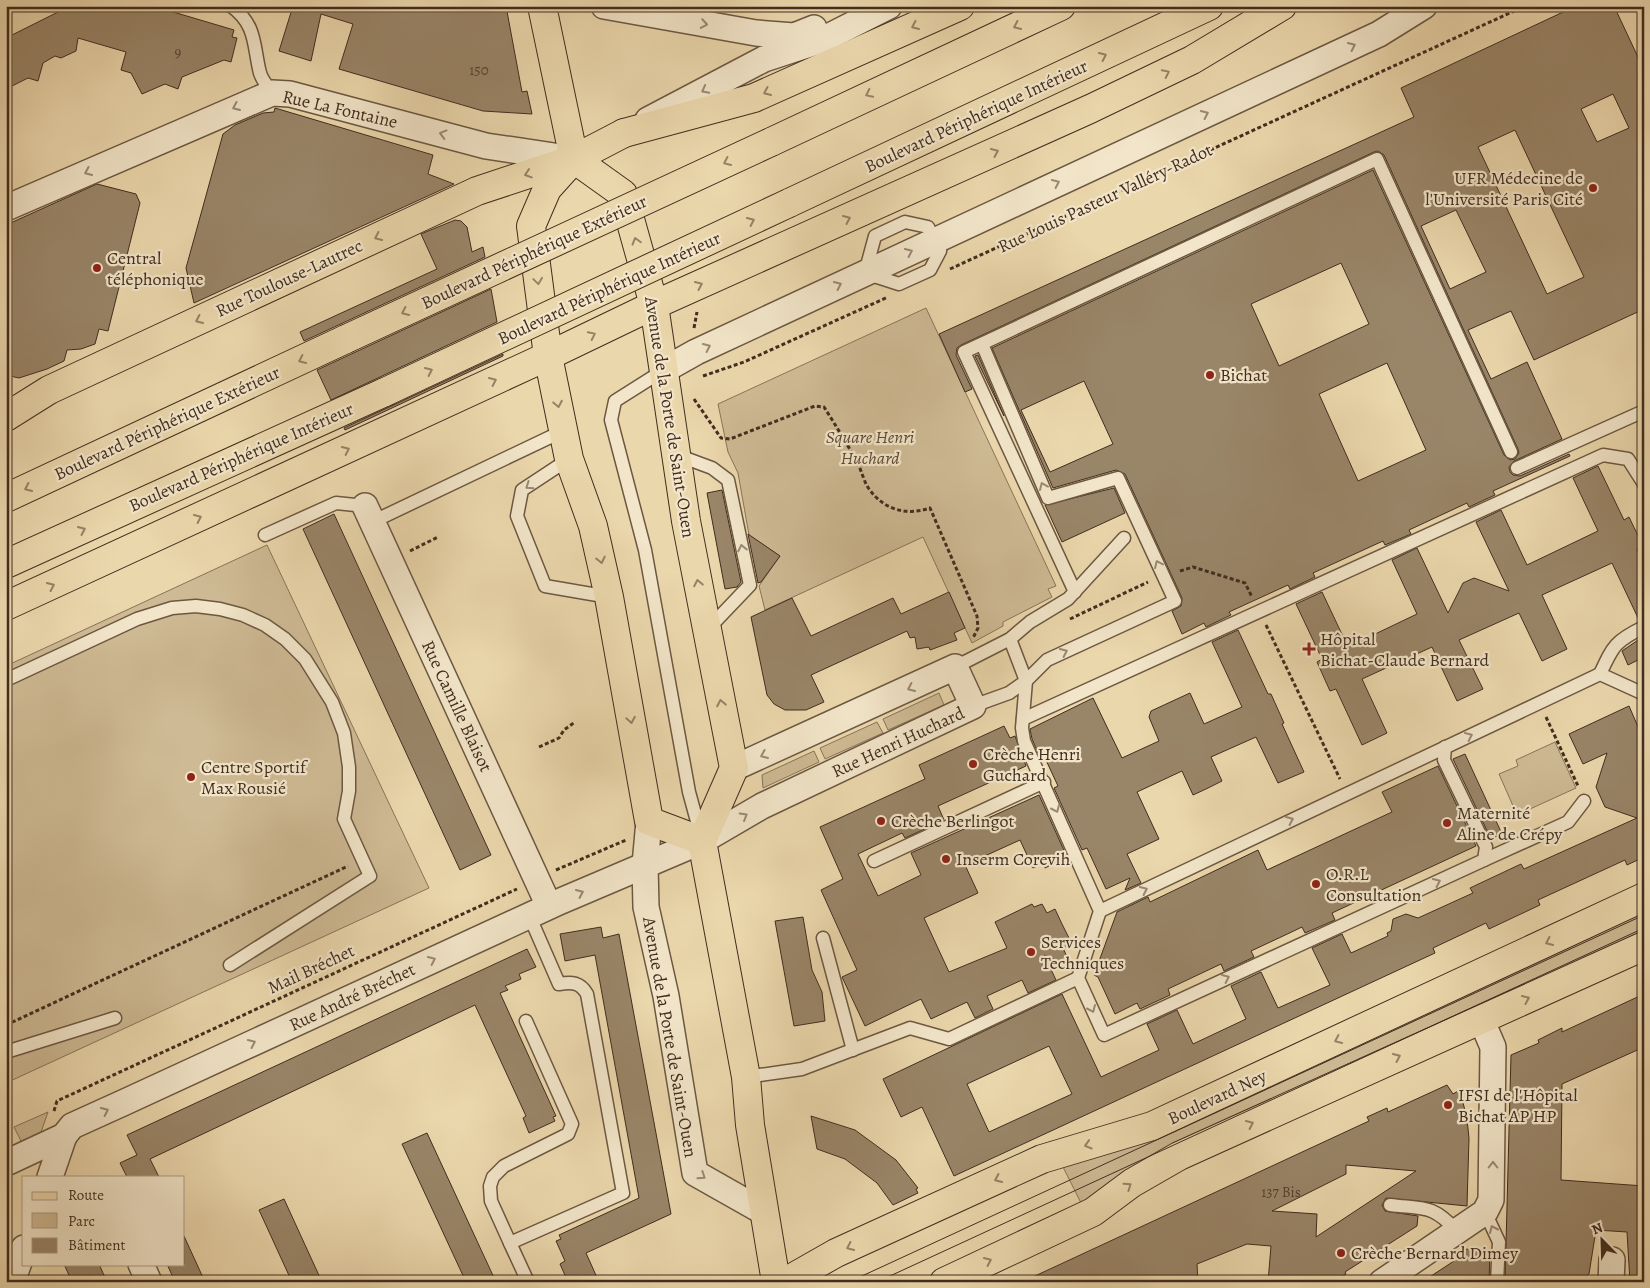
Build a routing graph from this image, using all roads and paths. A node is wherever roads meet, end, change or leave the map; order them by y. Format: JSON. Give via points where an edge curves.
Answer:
{"nodes":[{"id":1,"x":231,"y":6,"type":"edge"},
{"id":2,"x":542,"y":6,"type":"edge"},
{"id":3,"x":604,"y":6,"type":"edge"},
{"id":4,"x":864,"y":6,"type":"edge"},
{"id":5,"x":889,"y":6,"type":"edge"},
{"id":6,"x":960,"y":6,"type":"edge"},
{"id":7,"x":1061,"y":6,"type":"edge"},
{"id":8,"x":1209,"y":6,"type":"edge"},
{"id":9,"x":1282,"y":6,"type":"edge"},
{"id":10,"x":1424,"y":6,"type":"edge"},
{"id":11,"x":1525,"y":6,"type":"edge"},
{"id":12,"x":815,"y":18,"type":"edge"},
{"id":13,"x":780,"y":45,"type":"junction"},
{"id":14,"x":272,"y":93,"type":"junction"},
{"id":15,"x":624,"y":133,"type":"junction"},
{"id":16,"x":574,"y":159,"type":"junction"},
{"id":17,"x":6,"y":208,"type":"edge"},
{"id":18,"x":949,"y":269,"type":"dead end"},
{"id":19,"x":895,"y":294,"type":"dead end"},
{"id":20,"x":699,"y":303,"type":"dead end"},
{"id":21,"x":654,"y":305,"type":"junction"},
{"id":22,"x":693,"y":336,"type":"dead end"},
{"id":23,"x":982,"y":344,"type":"junction"},
{"id":24,"x":548,"y":356,"type":"junction"},
{"id":25,"x":664,"y":370,"type":"junction"},
{"id":26,"x":695,"y":378,"type":"dead end"},
{"id":27,"x":48,"y":390,"type":"junction"},
{"id":28,"x":691,"y":396,"type":"dead end"},
{"id":29,"x":6,"y":404,"type":"edge"},
{"id":30,"x":1644,"y":410,"type":"edge"},
{"id":31,"x":6,"y":417,"type":"edge"},
{"id":32,"x":563,"y":431,"type":"junction"},
{"id":33,"x":1511,"y":452,"type":"dead end"},
{"id":34,"x":677,"y":455,"type":"junction"},
{"id":35,"x":569,"y":459,"type":"junction"},
{"id":36,"x":1517,"y":468,"type":"dead end"},
{"id":37,"x":1644,"y":484,"type":"edge"},
{"id":38,"x":6,"y":498,"type":"edge"},
{"id":39,"x":368,"y":514,"type":"junction"},
{"id":40,"x":265,"y":535,"type":"dead end"},
{"id":41,"x":438,"y":537,"type":"dead end"},
{"id":42,"x":1124,"y":538,"type":"dead end"},
{"id":43,"x":390,"y":562,"type":"junction"},
{"id":44,"x":6,"y":564,"type":"edge"},
{"id":45,"x":1075,"y":592,"type":"junction"},
{"id":46,"x":609,"y":597,"type":"junction"},
{"id":47,"x":6,"y":606,"type":"edge"},
{"id":48,"x":1644,"y":627,"type":"edge"},
{"id":49,"x":706,"y":631,"type":"junction"},
{"id":50,"x":1010,"y":639,"type":"junction"},
{"id":51,"x":968,"y":642,"type":"dead end"},
{"id":52,"x":956,"y":667,"type":"junction"},
{"id":53,"x":1600,"y":674,"type":"junction"},
{"id":54,"x":6,"y":680,"type":"edge"},
{"id":55,"x":1026,"y":681,"type":"junction"},
{"id":56,"x":1644,"y":694,"type":"edge"},
{"id":57,"x":1539,"y":703,"type":"junction"},
{"id":58,"x":973,"y":706,"type":"junction"},
{"id":59,"x":1023,"y":719,"type":"junction"},
{"id":60,"x":575,"y":722,"type":"dead end"},
{"id":61,"x":539,"y":747,"type":"dead end"},
{"id":62,"x":1445,"y":747,"type":"junction"},
{"id":63,"x":734,"y":768,"type":"junction"},
{"id":64,"x":1044,"y":782,"type":"junction"},
{"id":65,"x":1584,"y":801,"type":"joint"},
{"id":66,"x":649,"y":821,"type":"junction"},
{"id":67,"x":702,"y":841,"type":"junction"},
{"id":68,"x":620,"y":842,"type":"dead end"},
{"id":69,"x":362,"y":859,"type":"junction"},
{"id":70,"x":874,"y":860,"type":"dead end"},
{"id":71,"x":1484,"y":860,"type":"junction"},
{"id":72,"x":645,"y":865,"type":"junction"},
{"id":73,"x":537,"y":879,"type":"junction"},
{"id":74,"x":1644,"y":897,"type":"edge"},
{"id":75,"x":539,"y":911,"type":"junction"},
{"id":76,"x":1100,"y":911,"type":"junction"},
{"id":77,"x":823,"y":938,"type":"dead end"},
{"id":78,"x":1644,"y":946,"type":"edge"},
{"id":79,"x":230,"y":965,"type":"dead end"},
{"id":80,"x":1078,"y":978,"type":"junction"},
{"id":81,"x":115,"y":1018,"type":"dead end"},
{"id":82,"x":1481,"y":1020,"type":"junction"},
{"id":83,"x":526,"y":1021,"type":"dead end"},
{"id":84,"x":6,"y":1025,"type":"edge"},
{"id":85,"x":853,"y":1050,"type":"junction"},
{"id":86,"x":6,"y":1052,"type":"edge"},
{"id":87,"x":746,"y":1077,"type":"junction"},
{"id":88,"x":64,"y":1136,"type":"junction"},
{"id":89,"x":41,"y":1147,"type":"junction"},
{"id":90,"x":6,"y":1163,"type":"edge"},
{"id":91,"x":58,"y":1174,"type":"edge"},
{"id":92,"x":1390,"y":1205,"type":"dead end"},
{"id":93,"x":764,"y":1212,"type":"junction"},
{"id":94,"x":1485,"y":1212,"type":"junction"},
{"id":95,"x":1457,"y":1231,"type":"junction"},
{"id":96,"x":510,"y":1243,"type":"junction"},
{"id":97,"x":22,"y":1254,"type":"edge"},
{"id":98,"x":142,"y":1266,"type":"edge"},
{"id":99,"x":1396,"y":1278,"type":"edge"},
{"id":100,"x":12,"y":1282,"type":"edge"},
{"id":101,"x":149,"y":1282,"type":"edge"},
{"id":102,"x":528,"y":1282,"type":"edge"},
{"id":103,"x":776,"y":1282,"type":"edge"},
{"id":104,"x":785,"y":1282,"type":"edge"},
{"id":105,"x":944,"y":1282,"type":"edge"},
{"id":106,"x":1497,"y":1282,"type":"edge"}],
"edges":[{"from":1,"to":14,"type":"lane","via":[[249,25],[256,42],[260,74]]},
{"from":2,"to":16,"type":"main road"},
{"from":3,"to":13,"type":"street","one_way":true},
{"from":4,"to":12,"type":"street"},
{"from":5,"to":13,"type":"street","via":[[822,40]]},
{"from":6,"to":15,"type":"main road","one_way":true,"via":[[754,98]]},
{"from":7,"to":38,"type":"main road","name":"Boulevard Périphérique Extérieur","one_way":true,"bridge":true},
{"from":44,"to":8,"type":"main road","name":"Boulevard Périphérique Intérieur","one_way":true,"bridge":true,"via":[[385,392]]},
{"from":21,"to":9,"type":"main road","one_way":true,"via":[[1090,109],[1192,60]]},
{"from":25,"to":10,"type":"street","name":"Rue Louis Pasteur Valléry-Radot","one_way":true,"via":[[696,352],[1378,34]]},
{"from":11,"to":18,"type":"path","name":"Rue Louis Pasteur Valléry-Radot"},
{"from":12,"to":13,"type":"street"},
{"from":13,"to":15,"type":"street","one_way":true,"via":[[764,59]]},
{"from":16,"to":14,"type":"street","name":"Rue La Fontaine","one_way":true,"via":[[486,146],[290,94]]},
{"from":14,"to":17,"type":"street","name":"Rue La Fontaine","one_way":true},
{"from":15,"to":16,"type":"main road"},
{"from":21,"to":16,"type":"main road","name":"Avenue de la Porte de Saint-Ouen","one_way":true,"via":[[623,194]]},
{"from":16,"to":24,"type":"main road","name":"Avenue de la Porte de Saint-Ouen","one_way":true,"via":[[547,189],[531,226]]},
{"from":16,"to":27,"type":"main road","name":"Rue Toulouse-Lautrec","one_way":true,"via":[[477,191]]},
{"from":19,"to":26,"type":"path","via":[[744,362]]},
{"from":20,"to":22,"type":"path"},
{"from":24,"to":21,"type":"main road","one_way":true},
{"from":21,"to":25,"type":"main road","name":"Avenue de la Porte de Saint-Ouen"},
{"from":23,"to":33,"type":"lane","via":[[1376,159]]},
{"from":23,"to":45,"type":"lane","via":[[964,352]]},
{"from":55,"to":23,"type":"lane","one_way":true,"via":[[1047,660],[1175,601],[1118,478],[1048,498]]},
{"from":24,"to":32,"type":"main road","name":"Avenue de la Porte de Saint-Ouen","one_way":true},
{"from":47,"to":24,"type":"main road","one_way":true},
{"from":25,"to":34,"type":"main road","name":"Avenue de la Porte de Saint-Ouen"},
{"from":25,"to":67,"type":"lane","via":[[615,401],[611,420],[645,550],[689,792]]},
{"from":27,"to":29,"type":"street","name":"Rue Toulouse-Lautrec"},
{"from":27,"to":31,"type":"main road"},
{"from":28,"to":51,"type":"path","via":[[721,438],[730,439],[815,406],[824,408],[858,464],[868,488],[879,501],[906,512],[930,508],[977,616],[975,637]]},
{"from":30,"to":36,"type":"lane"},
{"from":32,"to":35,"type":"main road","name":"Avenue de la Porte de Saint-Ouen"},
{"from":32,"to":39,"type":"lane"},
{"from":49,"to":34,"type":"main road","name":"Avenue de la Porte de Saint-Ouen","one_way":true},
{"from":49,"to":34,"type":"lane","one_way":true,"via":[[750,585],[728,480],[712,468]]},
{"from":35,"to":46,"type":"main road","name":"Avenue de la Porte de Saint-Ouen","one_way":true,"via":[[593,526]]},
{"from":35,"to":46,"type":"lane","one_way":true,"via":[[522,490],[517,516],[545,586]]},
{"from":37,"to":59,"type":"lane","via":[[1628,459],[1603,455]]},
{"from":39,"to":40,"type":"lane","via":[[336,503]]},
{"from":39,"to":43,"type":"street","name":"Rue Camille Blaisot"},
{"from":41,"to":43,"type":"path"},
{"from":42,"to":45,"type":"lane"},
{"from":43,"to":73,"type":"street","name":"Rue Camille Blaisot"},
{"from":45,"to":50,"type":"lane"},
{"from":46,"to":66,"type":"main road","name":"Avenue de la Porte de Saint-Ouen","one_way":true},
{"from":48,"to":53,"type":"lane","via":[[1613,646]]},
{"from":63,"to":49,"type":"main road","name":"Avenue de la Porte de Saint-Ouen","one_way":true},
{"from":50,"to":52,"type":"lane"},
{"from":50,"to":55,"type":"lane"},
{"from":52,"to":58,"type":"street","name":"Rue Henri Huchard"},
{"from":52,"to":63,"type":"street","one_way":true},
{"from":53,"to":56,"type":"lane"},
{"from":53,"to":57,"type":"lane"},
{"from":54,"to":69,"type":"lane","via":[[160,611],[208,607],[232,611],[254,620],[275,631],[294,647],[332,702],[344,734],[349,767],[344,819]]},
{"from":55,"to":58,"type":"lane","via":[[1003,696]]},
{"from":55,"to":59,"type":"lane"},
{"from":62,"to":57,"type":"lane","one_way":true},
{"from":57,"to":65,"type":"path"},
{"from":67,"to":58,"type":"street","name":"Rue Henri Huchard","one_way":true,"via":[[762,806]]},
{"from":59,"to":64,"type":"lane","via":[[1024,741]]},
{"from":60,"to":61,"type":"path","via":[[559,738]]},
{"from":62,"to":71,"type":"lane","via":[[1444,760],[1486,847]]},
{"from":76,"to":62,"type":"lane","one_way":true},
{"from":63,"to":67,"type":"main road"},
{"from":64,"to":70,"type":"lane"},
{"from":64,"to":76,"type":"lane","one_way":true},
{"from":65,"to":71,"type":"lane","via":[[1568,822]]},
{"from":66,"to":67,"type":"main road"},
{"from":66,"to":72,"type":"street","name":"Avenue de la Porte de Saint-Ouen"},
{"from":67,"to":72,"type":"street","name":"Rue André Bréchet"},
{"from":67,"to":87,"type":"main road"},
{"from":68,"to":73,"type":"path","name":"Mail Bréchet"},
{"from":69,"to":79,"type":"lane","via":[[370,876]]},
{"from":69,"to":84,"type":"path"},
{"from":80,"to":71,"type":"lane","one_way":true,"via":[[1104,1034]]},
{"from":75,"to":72,"type":"street","name":"Rue André Bréchet","one_way":true},
{"from":72,"to":93,"type":"street","name":"Avenue de la Porte de Saint-Ouen","one_way":true,"via":[[646,906],[666,996],[695,1173]]},
{"from":73,"to":75,"type":"street","name":"Rue Camille Blaisot"},
{"from":73,"to":89,"type":"path","name":"Mail Bréchet","via":[[57,1101]]},
{"from":74,"to":104,"type":"main road","name":"Boulevard Ney","one_way":true,"via":[[1152,1126],[1042,1159],[836,1254]]},
{"from":88,"to":75,"type":"street","name":"Rue André Bréchet","one_way":true,"via":[[72,1126]]},
{"from":75,"to":96,"type":"lane","via":[[559,984],[572,982],[587,994],[623,1193]]},
{"from":76,"to":80,"type":"lane"},
{"from":77,"to":85,"type":"lane"},
{"from":82,"to":78,"type":"main road","one_way":true},
{"from":80,"to":85,"type":"lane","via":[[949,1039],[910,1028]]},
{"from":81,"to":86,"type":"lane"},
{"from":94,"to":82,"type":"street","one_way":true,"via":[[1493,1184],[1493,1047]]},
{"from":105,"to":82,"type":"main road","one_way":true,"via":[[1093,1212],[1160,1166]]},
{"from":83,"to":96,"type":"lane","via":[[572,1124],[568,1134],[504,1166],[492,1177],[491,1201]]},
{"from":85,"to":87,"type":"lane","via":[[802,1069]]},
{"from":87,"to":93,"type":"main road"},
{"from":88,"to":89,"type":"street","name":"Rue André Bréchet"},
{"from":88,"to":91,"type":"street"},
{"from":89,"to":90,"type":"street","name":"Rue André Bréchet"},
{"from":92,"to":95,"type":"lane","via":[[1432,1210],[1441,1214]]},
{"from":93,"to":103,"type":"main road"},
{"from":94,"to":95,"type":"street"},
{"from":106,"to":94,"type":"lane","one_way":true,"via":[[1499,1242]]},
{"from":95,"to":99,"type":"street"},
{"from":96,"to":102,"type":"lane"},
{"from":97,"to":100,"type":"street"},
{"from":98,"to":101,"type":"street"}]}
